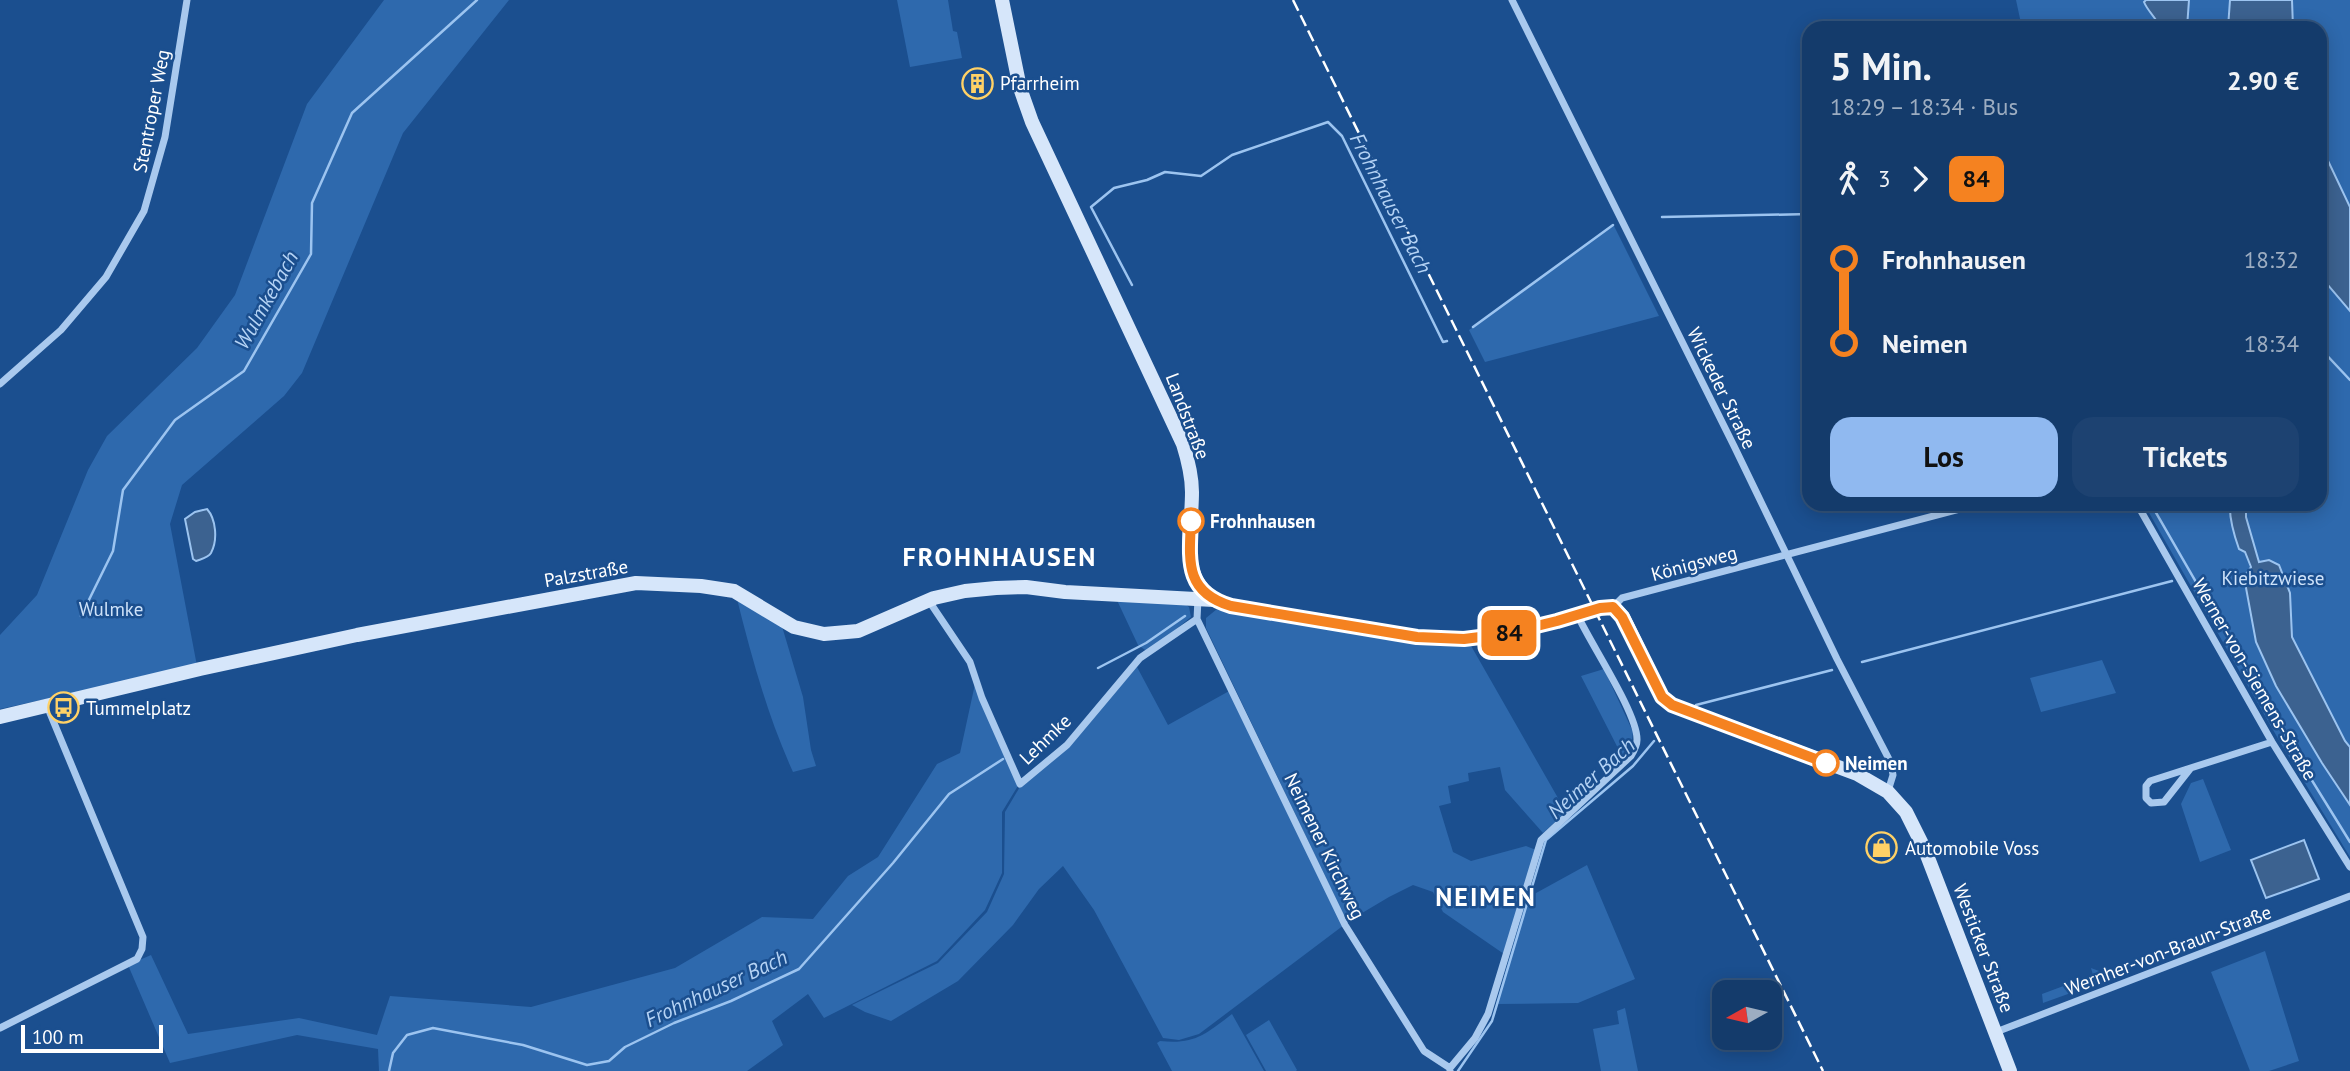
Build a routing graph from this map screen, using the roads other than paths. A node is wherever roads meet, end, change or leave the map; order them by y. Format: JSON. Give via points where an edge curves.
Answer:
{"nodes":[{"id":1,"x":187,"y":0,"type":"edge"},
{"id":2,"x":1002,"y":0,"type":"edge"},
{"id":3,"x":1512,"y":0,"type":"edge"},
{"id":4,"x":1630,"y":214,"type":"dead end"},
{"id":5,"x":1620,"y":216,"type":"junction"},
{"id":6,"x":0,"y":384,"type":"edge"},
{"id":7,"x":1953,"y":511,"type":"edge"},
{"id":8,"x":2141,"y":511,"type":"edge"},
{"id":9,"x":1787,"y":555,"type":"junction"},
{"id":10,"x":1192,"y":574,"type":"junction"},
{"id":11,"x":1169,"y":596,"type":"junction"},
{"id":12,"x":1198,"y":599,"type":"junction"},
{"id":13,"x":1214,"y":600,"type":"junction"},
{"id":14,"x":929,"y":601,"type":"junction"},
{"id":15,"x":1607,"y":608,"type":"junction"},
{"id":16,"x":1577,"y":615,"type":"junction"},
{"id":17,"x":1197,"y":619,"type":"junction"},
{"id":18,"x":47,"y":705,"type":"junction"},
{"id":19,"x":0,"y":717,"type":"edge"},
{"id":20,"x":2272,"y":742,"type":"junction"},
{"id":21,"x":2190,"y":769,"type":"junction"},
{"id":22,"x":1888,"y":792,"type":"junction"},
{"id":23,"x":2350,"y":867,"type":"edge"},
{"id":24,"x":2350,"y":896,"type":"edge"},
{"id":25,"x":0,"y":1028,"type":"edge"},
{"id":26,"x":1996,"y":1032,"type":"junction"},
{"id":27,"x":1450,"y":1069,"type":"edge"},
{"id":28,"x":2010,"y":1071,"type":"edge"}],
"edges":[{"from":1,"to":6,"type":"street","name":"Stentroper Weg","via":[[165,137],[145,211],[106,277],[61,330]]},
{"from":2,"to":10,"type":"main road","name":"Landstraße","via":[[1020,88],[1032,122],[1183,444],[1191,477]]},
{"from":3,"to":5,"type":"street","name":"Wickeder Straße"},
{"from":4,"to":5,"type":"street"},
{"from":5,"to":9,"type":"street","name":"Wickeder Straße"},
{"from":7,"to":9,"type":"street","name":"Königsweg"},
{"from":8,"to":20,"type":"street","name":"Werner-von-Siemens-Straße"},
{"from":9,"to":15,"type":"street","name":"Königsweg","via":[[1622,598]]},
{"from":9,"to":22,"type":"street","name":"Wickeder Straße","via":[[1891,763]]},
{"from":10,"to":11,"type":"main road"},
{"from":10,"to":13,"type":"main road"},
{"from":11,"to":12,"type":"main road","name":"Palzstraße"},
{"from":11,"to":14,"type":"main road","name":"Palzstraße","via":[[1026,587],[965,591]]},
{"from":12,"to":13,"type":"main road","name":"Palzstraße"},
{"from":12,"to":17,"type":"street"},
{"from":13,"to":16,"type":"main road","via":[[1405,635],[1454,638],[1504,634]]},
{"from":14,"to":17,"type":"street","name":"Lehmke","via":[[970,663],[1020,784],[1067,744],[1140,658]]},
{"from":14,"to":18,"type":"main road","name":"Palzstraße","via":[[858,631],[824,634],[794,627],[734,591],[636,583],[357,635]]},
{"from":15,"to":16,"type":"main road"},
{"from":15,"to":22,"type":"main road","name":"Westicker Straße","via":[[1622,617],[1662,697],[1672,705],[1857,774]]},
{"from":16,"to":27,"type":"street","via":[[1633,723],[1635,749],[1541,839],[1488,1014]]},
{"from":17,"to":27,"type":"street","name":"Neimener Kirchweg","via":[[1345,925],[1424,1051]]},
{"from":18,"to":19,"type":"main road","name":"Palzstraße"},
{"from":18,"to":25,"type":"street","via":[[143,937],[142,949],[137,959]]},
{"from":20,"to":21,"type":"street"},
{"from":20,"to":23,"type":"street","name":"Werner-von-Siemens-Straße"},
{"from":21,"to":21,"type":"street","via":[[2150,781],[2147,798],[2151,803],[2164,802]]},
{"from":22,"to":26,"type":"main road","name":"Westicker Straße","via":[[1906,811],[1920,837]]},
{"from":24,"to":26,"type":"street","name":"Wernher-von-Braun-Straße"},
{"from":26,"to":28,"type":"main road","name":"Westicker Straße"}]}
